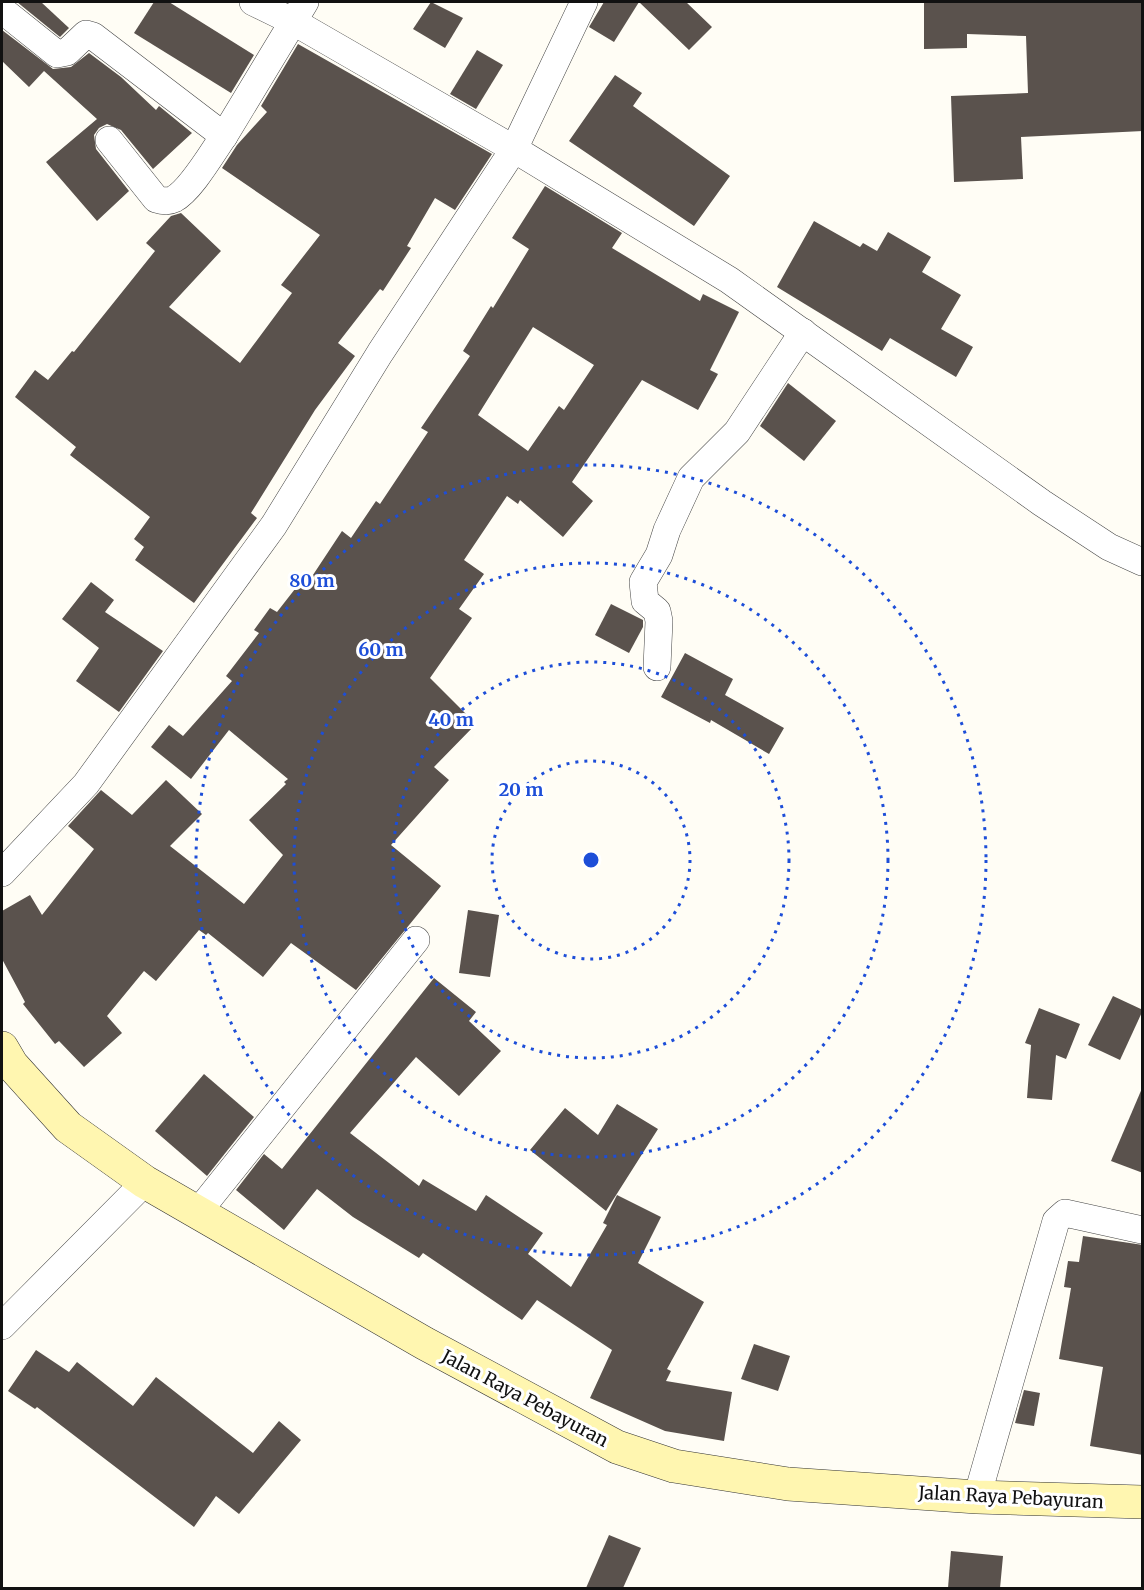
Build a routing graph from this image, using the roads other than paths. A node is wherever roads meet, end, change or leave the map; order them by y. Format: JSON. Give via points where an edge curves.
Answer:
{"nodes":[{"id":1,"x":253,"y":2,"type":"edge"},
{"id":2,"x":584,"y":2,"type":"edge"},
{"id":3,"x":2,"y":10,"type":"edge"},
{"id":4,"x":300,"y":12,"type":"edge"},
{"id":5,"x":224,"y":136,"type":"junction"},
{"id":6,"x":109,"y":140,"type":"dead end"},
{"id":7,"x":514,"y":150,"type":"junction"},
{"id":8,"x":803,"y":332,"type":"junction"},
{"id":9,"x":1143,"y":562,"type":"edge"},
{"id":10,"x":657,"y":667,"type":"dead end"},
{"id":11,"x":2,"y":873,"type":"edge"},
{"id":12,"x":416,"y":940,"type":"dead end"},
{"id":13,"x":2,"y":1048,"type":"edge"},
{"id":14,"x":145,"y":1182,"type":"junction"},
{"id":15,"x":198,"y":1212,"type":"junction"},
{"id":16,"x":1143,"y":1230,"type":"edge"},
{"id":17,"x":2,"y":1326,"type":"edge"},
{"id":18,"x":977,"y":1497,"type":"junction"},
{"id":19,"x":1143,"y":1502,"type":"edge"}],
"edges":[{"from":1,"to":4,"type":"street"},
{"from":2,"to":7,"type":"street"},
{"from":3,"to":5,"type":"street","via":[[57,54],[67,52],[86,34],[93,36]]},
{"from":4,"to":5,"type":"street"},
{"from":4,"to":7,"type":"street"},
{"from":5,"to":6,"type":"street","via":[[188,185],[175,199],[165,202],[156,199]]},
{"from":7,"to":8,"type":"street","via":[[729,280]]},
{"from":7,"to":11,"type":"street","via":[[374,362],[274,525],[86,784]]},
{"from":8,"to":9,"type":"street","via":[[1042,503],[1109,547]]},
{"from":8,"to":10,"type":"street","via":[[737,432],[691,478],[659,555],[643,582],[645,601],[657,611],[659,621]]},
{"from":12,"to":15,"type":"street"},
{"from":13,"to":14,"type":"main road","name":"Jalan Raya Pebayuran","via":[[12,1065],[68,1127]]},
{"from":14,"to":15,"type":"main road","name":"Jalan Raya Pebayuran"},
{"from":14,"to":17,"type":"street"},
{"from":15,"to":18,"type":"main road","name":"Jalan Raya Pebayuran","via":[[424,1343],[617,1447],[674,1466],[788,1484]]},
{"from":16,"to":18,"type":"street","via":[[1078,1213],[1065,1212],[1056,1221]]},
{"from":18,"to":19,"type":"main road","name":"Jalan Raya Pebayuran"}]}
